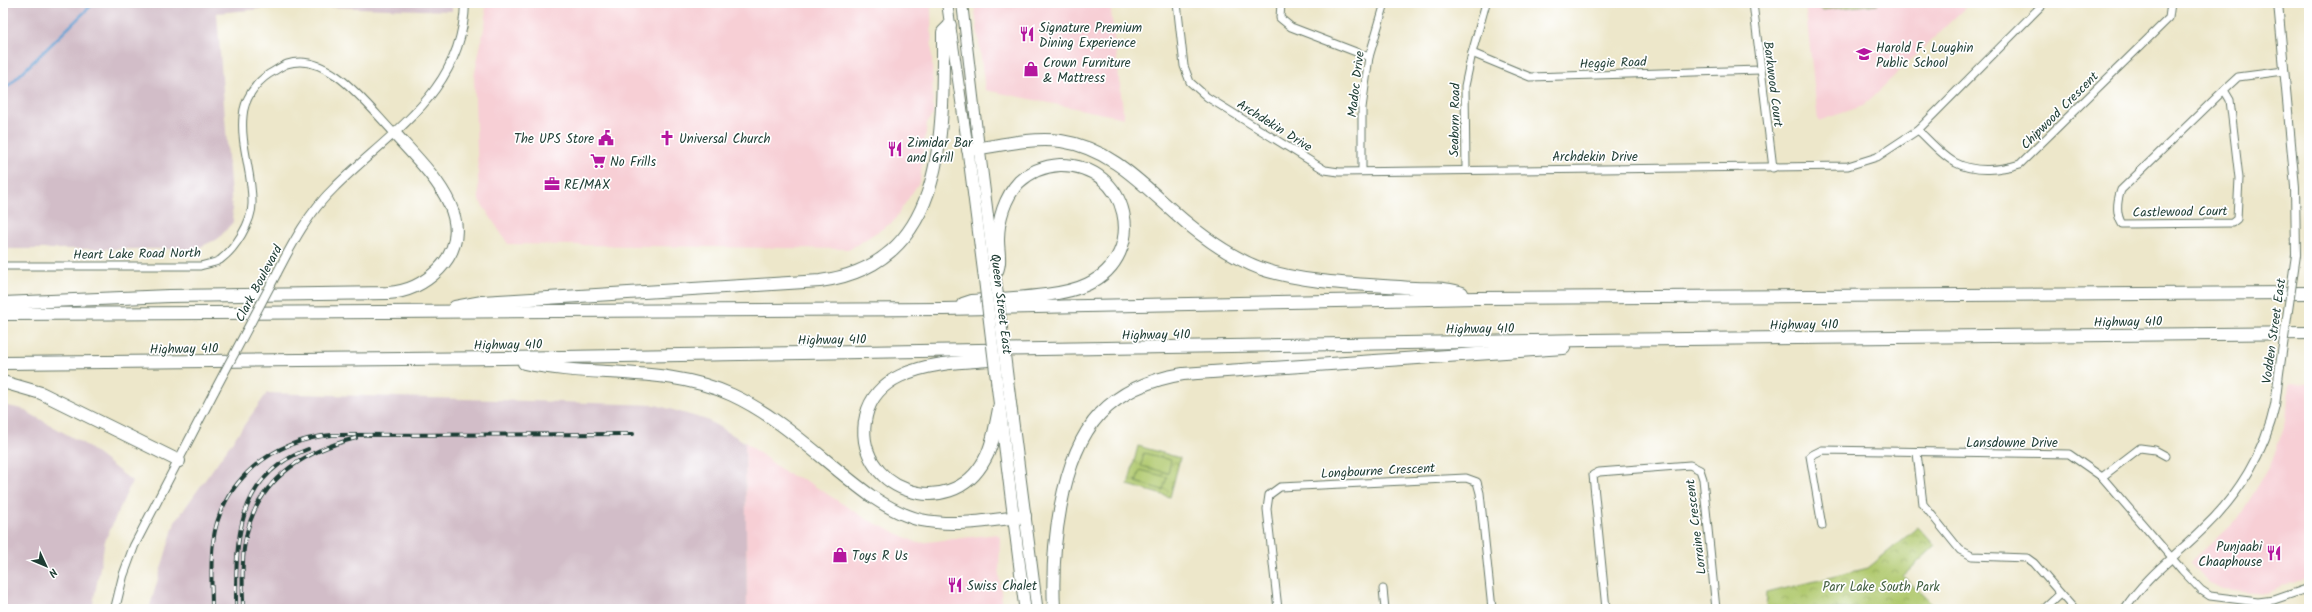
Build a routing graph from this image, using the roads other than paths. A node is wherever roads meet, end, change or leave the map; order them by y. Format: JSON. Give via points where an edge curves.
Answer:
{"nodes":[{"id":1,"x":465,"y":3,"type":"edge"},
{"id":2,"x":948,"y":3,"type":"edge"},
{"id":3,"x":962,"y":3,"type":"edge"},
{"id":4,"x":1177,"y":3,"type":"edge"},
{"id":5,"x":1281,"y":3,"type":"edge"},
{"id":6,"x":1386,"y":3,"type":"edge"},
{"id":7,"x":1486,"y":3,"type":"edge"},
{"id":8,"x":1752,"y":3,"type":"edge"},
{"id":9,"x":2171,"y":3,"type":"edge"},
{"id":10,"x":2278,"y":3,"type":"edge"},
{"id":11,"x":2042,"y":4,"type":"edge"},
{"id":12,"x":950,"y":25,"type":"junction"},
{"id":13,"x":1472,"y":53,"type":"junction"},
{"id":14,"x":1369,"y":57,"type":"junction"},
{"id":15,"x":1760,"y":70,"type":"junction"},
{"id":16,"x":2284,"y":71,"type":"junction"},
{"id":17,"x":2224,"y":90,"type":"junction"},
{"id":18,"x":1918,"y":130,"type":"junction"},
{"id":19,"x":395,"y":134,"type":"junction"},
{"id":20,"x":974,"y":149,"type":"junction"},
{"id":21,"x":1773,"y":168,"type":"junction"},
{"id":22,"x":1466,"y":169,"type":"junction"},
{"id":23,"x":1362,"y":171,"type":"junction"},
{"id":24,"x":3,"y":266,"type":"edge"},
{"id":25,"x":989,"y":275,"type":"junction"},
{"id":26,"x":2309,"y":293,"type":"edge"},
{"id":27,"x":1476,"y":298,"type":"junction"},
{"id":28,"x":3,"y":303,"type":"edge"},
{"id":29,"x":944,"y":309,"type":"junction"},
{"id":30,"x":424,"y":312,"type":"junction"},
{"id":31,"x":3,"y":314,"type":"edge"},
{"id":32,"x":2309,"y":333,"type":"edge"},
{"id":33,"x":1587,"y":340,"type":"junction"},
{"id":34,"x":1047,"y":350,"type":"junction"},
{"id":35,"x":503,"y":358,"type":"junction"},
{"id":36,"x":3,"y":364,"type":"edge"},
{"id":37,"x":3,"y":382,"type":"edge"},
{"id":38,"x":1003,"y":384,"type":"junction"},
{"id":39,"x":1000,"y":404,"type":"junction"},
{"id":40,"x":1917,"y":453,"type":"junction"},
{"id":41,"x":2166,"y":456,"type":"dead end"},
{"id":42,"x":179,"y":461,"type":"junction"},
{"id":43,"x":2102,"y":477,"type":"junction"},
{"id":44,"x":1020,"y":517,"type":"junction"},
{"id":45,"x":1822,"y":526,"type":"dead end"},
{"id":46,"x":2171,"y":558,"type":"junction"},
{"id":47,"x":2309,"y":588,"type":"edge"},
{"id":48,"x":1383,"y":590,"type":"dead end"},
{"id":49,"x":2060,"y":594,"type":"junction"},
{"id":50,"x":115,"y":609,"type":"edge"},
{"id":51,"x":1026,"y":609,"type":"edge"},
{"id":52,"x":1037,"y":609,"type":"edge"},
{"id":53,"x":1054,"y":609,"type":"edge"},
{"id":54,"x":1278,"y":609,"type":"edge"},
{"id":55,"x":1385,"y":609,"type":"edge"},
{"id":56,"x":1492,"y":609,"type":"edge"},
{"id":57,"x":1606,"y":609,"type":"edge"},
{"id":58,"x":1716,"y":609,"type":"edge"},
{"id":59,"x":2044,"y":609,"type":"edge"},
{"id":60,"x":2074,"y":609,"type":"edge"},
{"id":61,"x":2125,"y":609,"type":"edge"}],
"edges":[{"from":1,"to":19,"type":"street","name":"Clark Boulevard","via":[[463,28],[448,69],[438,87],[421,108]]},
{"from":2,"to":12,"type":"main road","name":"Queen Street East"},
{"from":3,"to":20,"type":"main road","name":"Queen Street East"},
{"from":4,"to":23,"type":"street","name":"Archdekin Drive","via":[[1184,66],[1190,82],[1207,97],[1325,170]]},
{"from":5,"to":14,"type":"street","via":[[1280,18],[1291,27]]},
{"from":6,"to":14,"type":"street","name":"Madoc Drive"},
{"from":7,"to":13,"type":"street","name":"Seaborn Road"},
{"from":8,"to":15,"type":"street","name":"Barkwood Court"},
{"from":9,"to":18,"type":"street","name":"Chipwood Crescent","via":[[2169,18],[2020,164],[1994,170],[1955,163]]},
{"from":10,"to":16,"type":"street","name":"Vodden Street East"},
{"from":11,"to":18,"type":"street","name":"Archdekin Drive"},
{"from":12,"to":20,"type":"main road","name":"Queen Street East"},
{"from":12,"to":30,"type":"highway","via":[[943,32],[941,131],[938,156],[928,195],[912,228],[899,244],[868,266],[838,279],[820,281],[482,302]]},
{"from":13,"to":15,"type":"street","name":"Heggie Road","via":[[1530,77]]},
{"from":13,"to":22,"type":"street","name":"Seaborn Road","via":[[1465,86]]},
{"from":14,"to":23,"type":"street","name":"Madoc Drive","via":[[1362,108]]},
{"from":15,"to":21,"type":"street","name":"Barkwood Court"},
{"from":16,"to":17,"type":"street","name":"Castlewood Court","via":[[2238,77]]},
{"from":16,"to":46,"type":"street","name":"Vodden Street East","bridge":true,"via":[[2295,187],[2296,255],[2275,405],[2260,450],[2234,496],[2204,529]]},
{"from":17,"to":17,"type":"street","name":"Castlewood Court","via":[[2120,190],[2118,218],[2122,224],[2232,223],[2236,219],[2239,178],[2230,100]]},
{"from":18,"to":21,"type":"street","name":"Archdekin Drive","via":[[1877,157],[1848,166]]},
{"from":19,"to":24,"type":"street","name":"Heart Lake Road North","via":[[340,77],[314,62],[288,63],[266,76],[251,90],[243,115],[243,134],[252,204],[244,230],[232,249],[218,261],[200,266]]},
{"from":19,"to":28,"type":"highway","via":[[437,182],[452,208],[455,222],[455,236],[450,252],[432,276],[413,288],[394,293],[169,296]]},
{"from":19,"to":42,"type":"street","name":"Clark Boulevard","bridge":true,"via":[[334,188],[301,228]]},
{"from":20,"to":25,"type":"main road","name":"Queen Street East"},
{"from":20,"to":27,"type":"highway","via":[[1038,140],[1060,141],[1091,149],[1121,166],[1209,240],[1262,269],[1330,281],[1458,291]]},
{"from":21,"to":22,"type":"street","name":"Archdekin Drive"},
{"from":22,"to":23,"type":"street","name":"Archdekin Drive"},
{"from":25,"to":29,"type":"highway","via":[[1000,266],[998,235],[1004,208],[1010,194],[1026,176],[1048,166],[1077,167],[1096,174],[1112,189],[1122,206],[1125,218],[1124,242],[1114,263],[1097,280],[1063,291],[972,301]]},
{"from":25,"to":38,"type":"main road","name":"Queen Street East","bridge":true},
{"from":26,"to":27,"type":"highway","name":"Highway 410"},
{"from":27,"to":29,"type":"highway","name":"Highway 410"},
{"from":29,"to":30,"type":"highway","name":"Highway 410"},
{"from":30,"to":31,"type":"highway","name":"Highway 410"},
{"from":32,"to":33,"type":"highway","name":"Highway 410"},
{"from":33,"to":34,"type":"highway","name":"Highway 410"},
{"from":33,"to":53,"type":"highway","via":[[1571,348],[1183,374],[1156,380],[1130,390],[1099,415],[1080,445],[1073,463],[1057,531]]},
{"from":34,"to":35,"type":"highway","name":"Highway 410"},
{"from":34,"to":39,"type":"highway","via":[[1031,356],[935,366],[898,377],[883,387],[867,410],[864,430],[868,452],[872,461],[887,478],[905,490],[936,494],[952,490],[969,479],[985,459]]},
{"from":35,"to":36,"type":"highway","name":"Highway 410"},
{"from":35,"to":44,"type":"highway","via":[[549,369],[665,378],[713,388],[731,394],[769,416],[858,487],[902,514],[937,522]]},
{"from":37,"to":42,"type":"highway","via":[[49,396]]},
{"from":38,"to":39,"type":"main road","name":"Queen Street East"},
{"from":38,"to":44,"type":"main road","name":"Queen Street East"},
{"from":39,"to":44,"type":"main road","name":"Queen Street East"},
{"from":40,"to":43,"type":"street","name":"Lansdowne Drive","via":[[2069,454]]},
{"from":40,"to":45,"type":"street","name":"Lansdowne Drive","via":[[1822,450],[1810,456]]},
{"from":40,"to":49,"type":"street","via":[[1923,504],[1960,550],[1972,556],[2027,558]]},
{"from":41,"to":43,"type":"street","via":[[2155,450],[2140,448]]},
{"from":42,"to":50,"type":"street","name":"Clark Boulevard","via":[[134,546]]},
{"from":43,"to":46,"type":"street","name":"Lansdowne Drive"},
{"from":44,"to":51,"type":"main road","name":"Queen Street East"},
{"from":44,"to":52,"type":"main road","name":"Queen Street East"},
{"from":46,"to":47,"type":"street","name":"Lansdowne Drive","via":[[2210,596],[2258,602],[2274,600]]},
{"from":46,"to":61,"type":"street","name":"Vodden Street East","via":[[2144,584]]},
{"from":48,"to":55,"type":"street"},
{"from":49,"to":59,"type":"street"},
{"from":49,"to":60,"type":"street"},
{"from":54,"to":56,"type":"street","name":"Longbourne Crescent","via":[[1267,509],[1269,495],[1280,487],[1466,478],[1477,482],[1480,493]]},
{"from":57,"to":58,"type":"street","name":"Lorraine Crescent","via":[[1593,475],[1600,472],[1690,465],[1700,470],[1703,479]]}]}
